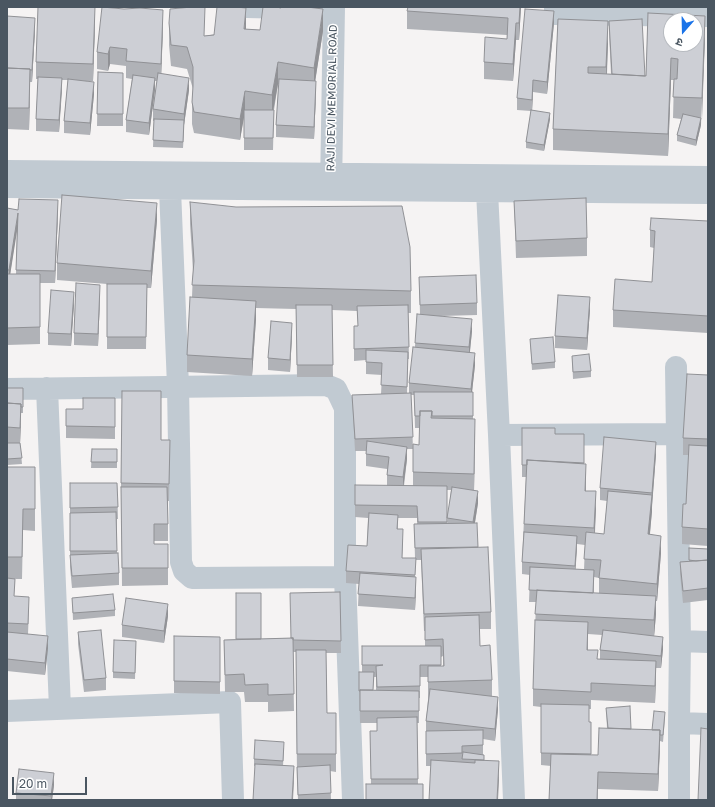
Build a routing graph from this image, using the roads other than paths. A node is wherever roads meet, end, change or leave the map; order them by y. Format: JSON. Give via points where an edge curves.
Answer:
{"nodes":[{"id":1,"x":247,"y":7,"type":"edge"},
{"id":2,"x":555,"y":7,"type":"edge"},
{"id":3,"x":334,"y":8,"type":"edge"},
{"id":4,"x":663,"y":13,"type":"edge"},
{"id":5,"x":7,"y":171,"type":"edge"},
{"id":6,"x":708,"y":177,"type":"edge"},
{"id":7,"x":331,"y":182,"type":"junction"},
{"id":8,"x":488,"y":183,"type":"junction"},
{"id":9,"x":7,"y":187,"type":"edge"},
{"id":10,"x":170,"y":189,"type":"junction"},
{"id":11,"x":708,"y":193,"type":"edge"},
{"id":12,"x":676,"y":367,"type":"dead end"},
{"id":13,"x":178,"y":386,"type":"junction"},
{"id":14,"x":47,"y":388,"type":"junction"},
{"id":15,"x":7,"y":389,"type":"edge"},
{"id":16,"x":677,"y":434,"type":"junction"},
{"id":17,"x":499,"y":435,"type":"junction"},
{"id":18,"x":345,"y":577,"type":"junction"},
{"id":19,"x":680,"y":641,"type":"junction"},
{"id":20,"x":708,"y":642,"type":"edge"},
{"id":21,"x":60,"y":709,"type":"junction"},
{"id":22,"x":7,"y":711,"type":"edge"},
{"id":23,"x":679,"y":723,"type":"junction"},
{"id":24,"x":708,"y":724,"type":"edge"},
{"id":25,"x":233,"y":800,"type":"edge"},
{"id":26,"x":353,"y":800,"type":"edge"},
{"id":27,"x":514,"y":800,"type":"edge"},
{"id":28,"x":679,"y":800,"type":"edge"}],
"edges":[{"from":1,"to":3,"type":"street"},
{"from":2,"to":4,"type":"street","via":[[555,14]]},
{"from":3,"to":7,"type":"street","name":"RAJI DEVI MEMORIAL ROAD"},
{"from":5,"to":7,"type":"street"},
{"from":6,"to":8,"type":"street"},
{"from":7,"to":8,"type":"street"},
{"from":7,"to":10,"type":"street"},
{"from":8,"to":11,"type":"street"},
{"from":8,"to":17,"type":"street"},
{"from":9,"to":10,"type":"street"},
{"from":10,"to":13,"type":"street"},
{"from":12,"to":16,"type":"street"},
{"from":13,"to":14,"type":"street"},
{"from":13,"to":18,"type":"street","via":[[326,385],[336,389],[345,408]]},
{"from":13,"to":18,"type":"street","via":[[181,562],[184,571],[192,578]]},
{"from":14,"to":15,"type":"street"},
{"from":14,"to":21,"type":"street"},
{"from":16,"to":17,"type":"street"},
{"from":16,"to":19,"type":"street"},
{"from":17,"to":27,"type":"street"},
{"from":18,"to":26,"type":"street"},
{"from":19,"to":20,"type":"street"},
{"from":19,"to":23,"type":"street"},
{"from":21,"to":22,"type":"street"},
{"from":21,"to":25,"type":"street","via":[[230,702]]},
{"from":23,"to":24,"type":"street"},
{"from":23,"to":28,"type":"street"}]}
